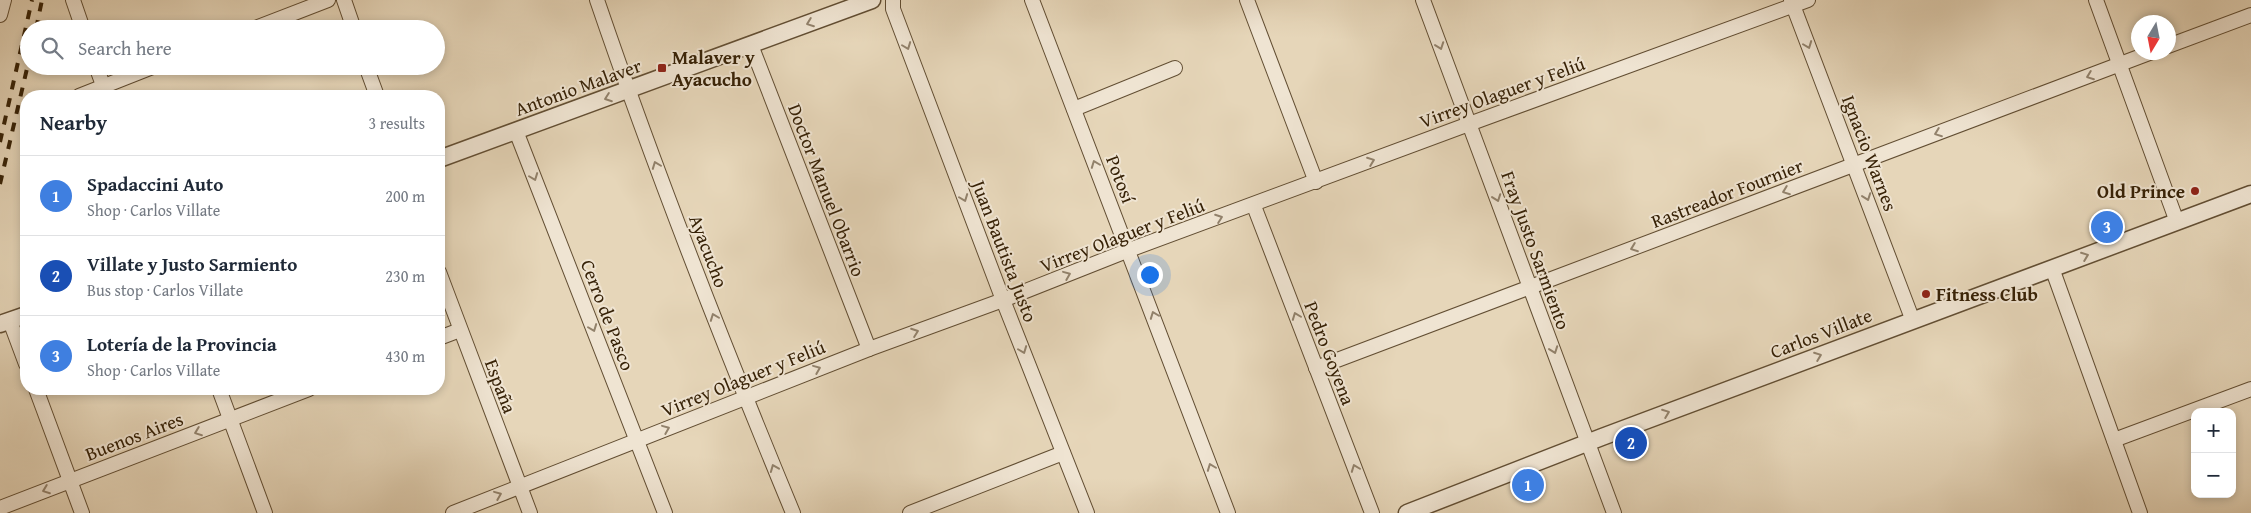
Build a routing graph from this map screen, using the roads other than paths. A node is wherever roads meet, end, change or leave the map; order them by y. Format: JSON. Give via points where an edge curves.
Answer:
{"nodes":[{"id":1,"x":4,"y":0,"type":"edge"},
{"id":2,"x":73,"y":0,"type":"edge"},
{"id":3,"x":328,"y":0,"type":"edge"},
{"id":4,"x":344,"y":0,"type":"edge"},
{"id":5,"x":597,"y":0,"type":"edge"},
{"id":6,"x":872,"y":0,"type":"edge"},
{"id":7,"x":893,"y":0,"type":"edge"},
{"id":8,"x":1032,"y":0,"type":"edge"},
{"id":9,"x":1246,"y":0,"type":"edge"},
{"id":10,"x":1423,"y":0,"type":"edge"},
{"id":11,"x":1808,"y":0,"type":"edge"},
{"id":12,"x":2096,"y":0,"type":"edge"},
{"id":13,"x":1792,"y":3,"type":"edge"},
{"id":14,"x":0,"y":15,"type":"edge"},
{"id":15,"x":2251,"y":15,"type":"edge"},
{"id":16,"x":80,"y":20,"type":"edge"},
{"id":17,"x":276,"y":20,"type":"edge"},
{"id":18,"x":351,"y":20,"type":"edge"},
{"id":19,"x":2176,"y":43,"type":"edge"},
{"id":20,"x":751,"y":45,"type":"junction"},
{"id":21,"x":2132,"y":60,"type":"edge"},
{"id":22,"x":2120,"y":65,"type":"junction"},
{"id":23,"x":1175,"y":68,"type":"dead end"},
{"id":24,"x":99,"y":75,"type":"edge"},
{"id":25,"x":137,"y":75,"type":"edge"},
{"id":26,"x":369,"y":75,"type":"edge"},
{"id":27,"x":105,"y":90,"type":"edge"},
{"id":28,"x":107,"y":90,"type":"edge"},
{"id":29,"x":374,"y":90,"type":"edge"},
{"id":30,"x":628,"y":91,"type":"junction"},
{"id":31,"x":1074,"y":108,"type":"junction"},
{"id":32,"x":1469,"y":124,"type":"junction"},
{"id":33,"x":516,"y":131,"type":"junction"},
{"id":34,"x":445,"y":157,"type":"edge"},
{"id":35,"x":1855,"y":165,"type":"junction"},
{"id":36,"x":1316,"y":182,"type":"junction"},
{"id":37,"x":2250,"y":198,"type":"edge"},
{"id":38,"x":1254,"y":206,"type":"junction"},
{"id":39,"x":2176,"y":222,"type":"junction"},
{"id":40,"x":1129,"y":250,"type":"junction"},
{"id":41,"x":2052,"y":268,"type":"junction"},
{"id":42,"x":1530,"y":287,"type":"junction"},
{"id":43,"x":445,"y":289,"type":"edge"},
{"id":44,"x":1003,"y":300,"type":"junction"},
{"id":45,"x":20,"y":317,"type":"edge"},
{"id":46,"x":1913,"y":320,"type":"junction"},
{"id":47,"x":5,"y":323,"type":"edge"},
{"id":48,"x":460,"y":330,"type":"junction"},
{"id":49,"x":445,"y":336,"type":"edge"},
{"id":50,"x":869,"y":348,"type":"junction"},
{"id":51,"x":20,"y":352,"type":"edge"},
{"id":52,"x":1316,"y":368,"type":"junction"},
{"id":53,"x":2251,"y":389,"type":"edge"},
{"id":54,"x":38,"y":395,"type":"edge"},
{"id":55,"x":221,"y":395,"type":"edge"},
{"id":56,"x":293,"y":395,"type":"edge"},
{"id":57,"x":745,"y":397,"type":"junction"},
{"id":58,"x":230,"y":419,"type":"junction"},
{"id":59,"x":637,"y":440,"type":"junction"},
{"id":60,"x":2114,"y":440,"type":"junction"},
{"id":61,"x":1588,"y":442,"type":"junction"},
{"id":62,"x":1063,"y":453,"type":"junction"},
{"id":63,"x":70,"y":481,"type":"junction"},
{"id":64,"x":520,"y":487,"type":"junction"},
{"id":65,"x":0,"y":508,"type":"edge"},
{"id":66,"x":82,"y":513,"type":"edge"},
{"id":67,"x":265,"y":513,"type":"edge"},
{"id":68,"x":453,"y":513,"type":"edge"},
{"id":69,"x":530,"y":513,"type":"edge"},
{"id":70,"x":664,"y":513,"type":"edge"},
{"id":71,"x":792,"y":513,"type":"edge"},
{"id":72,"x":910,"y":513,"type":"edge"},
{"id":73,"x":1087,"y":513,"type":"edge"},
{"id":74,"x":1228,"y":513,"type":"edge"},
{"id":75,"x":1372,"y":513,"type":"edge"},
{"id":76,"x":1407,"y":513,"type":"edge"},
{"id":77,"x":1614,"y":513,"type":"edge"},
{"id":78,"x":2140,"y":513,"type":"edge"}],
"edges":[{"from":1,"to":14,"type":"street"},
{"from":2,"to":16,"type":"street"},
{"from":3,"to":17,"type":"street"},
{"from":4,"to":18,"type":"street"},
{"from":5,"to":30,"type":"street","name":"Ayacucho"},
{"from":6,"to":20,"type":"street","name":"Antonio Malaver","one_way":true},
{"from":7,"to":44,"type":"street","name":"Juan Bautista Justo","one_way":true,"via":[[893,9]]},
{"from":8,"to":31,"type":"street","name":"Potosí"},
{"from":9,"to":36,"type":"street"},
{"from":10,"to":32,"type":"street","name":"Fray Justo Sarmiento","one_way":true},
{"from":11,"to":13,"type":"street","name":"Virrey Olaguer y Feliú"},
{"from":12,"to":22,"type":"street"},
{"from":13,"to":32,"type":"street","name":"Virrey Olaguer y Feliú"},
{"from":13,"to":35,"type":"street","name":"Ignacio Warnes","one_way":true},
{"from":15,"to":19,"type":"street"},
{"from":20,"to":30,"type":"street","name":"Antonio Malaver"},
{"from":20,"to":50,"type":"street","name":"Doctor Manuel Obarrio"},
{"from":21,"to":22,"type":"street","name":"Rastreador Fournier"},
{"from":22,"to":35,"type":"street","name":"Rastreador Fournier","one_way":true},
{"from":22,"to":39,"type":"street"},
{"from":23,"to":31,"type":"street"},
{"from":24,"to":27,"type":"street"},
{"from":25,"to":28,"type":"street"},
{"from":26,"to":29,"type":"street"},
{"from":30,"to":33,"type":"street","name":"Antonio Malaver","one_way":true},
{"from":57,"to":30,"type":"street","name":"Ayacucho","one_way":true},
{"from":40,"to":31,"type":"street","name":"Potosí","one_way":true},
{"from":36,"to":32,"type":"street","name":"Virrey Olaguer y Feliú","one_way":true},
{"from":32,"to":42,"type":"street","name":"Fray Justo Sarmiento","one_way":true},
{"from":33,"to":34,"type":"street","name":"Antonio Malaver"},
{"from":33,"to":59,"type":"street","name":"Cerro de Pasco","one_way":true},
{"from":35,"to":42,"type":"street","name":"Rastreador Fournier","one_way":true},
{"from":35,"to":46,"type":"street","name":"Ignacio Warnes","one_way":true},
{"from":36,"to":38,"type":"street","name":"Virrey Olaguer y Feliú"},
{"from":37,"to":39,"type":"street","name":"Carlos Villate"},
{"from":40,"to":38,"type":"street","name":"Virrey Olaguer y Feliú","one_way":true},
{"from":52,"to":38,"type":"street","name":"Pedro Goyena","one_way":true},
{"from":41,"to":39,"type":"street","name":"Carlos Villate","one_way":true},
{"from":44,"to":40,"type":"street","name":"Virrey Olaguer y Feliú","one_way":true},
{"from":74,"to":40,"type":"street","name":"Potosí","one_way":true},
{"from":41,"to":46,"type":"street","name":"Carlos Villate"},
{"from":41,"to":60,"type":"street"},
{"from":42,"to":52,"type":"street","name":"Rastreador Fournier"},
{"from":42,"to":61,"type":"street","name":"Fray Justo Sarmiento","one_way":true},
{"from":43,"to":48,"type":"street","name":"España"},
{"from":50,"to":44,"type":"street","name":"Virrey Olaguer y Feliú","one_way":true},
{"from":44,"to":62,"type":"street","name":"Juan Bautista Justo","one_way":true},
{"from":45,"to":47,"type":"street"},
{"from":61,"to":46,"type":"street","name":"Carlos Villate","one_way":true},
{"from":47,"to":51,"type":"street"},
{"from":48,"to":49,"type":"street"},
{"from":48,"to":64,"type":"street","name":"España"},
{"from":57,"to":50,"type":"street","name":"Virrey Olaguer y Feliú","one_way":true},
{"from":75,"to":52,"type":"street","name":"Pedro Goyena","one_way":true},
{"from":53,"to":60,"type":"street"},
{"from":54,"to":63,"type":"street"},
{"from":55,"to":58,"type":"street"},
{"from":56,"to":58,"type":"street","name":"Buenos Aires"},
{"from":59,"to":57,"type":"street","name":"Virrey Olaguer y Feliú","one_way":true},
{"from":71,"to":57,"type":"street","name":"Ayacucho","one_way":true},
{"from":58,"to":63,"type":"street","name":"Buenos Aires","one_way":true},
{"from":58,"to":67,"type":"street"},
{"from":59,"to":64,"type":"street","name":"Virrey Olaguer y Feliú"},
{"from":59,"to":70,"type":"street","name":"Cerro de Pasco"},
{"from":60,"to":78,"type":"street"},
{"from":61,"to":76,"type":"street","name":"Carlos Villate"},
{"from":61,"to":77,"type":"street","name":"Fray Justo Sarmiento"},
{"from":62,"to":72,"type":"street"},
{"from":62,"to":73,"type":"street","name":"Juan Bautista Justo"},
{"from":63,"to":65,"type":"street","name":"Buenos Aires","one_way":true},
{"from":63,"to":66,"type":"street"},
{"from":68,"to":64,"type":"street","name":"Virrey Olaguer y Feliú","one_way":true},
{"from":64,"to":69,"type":"street","name":"España"}]}
